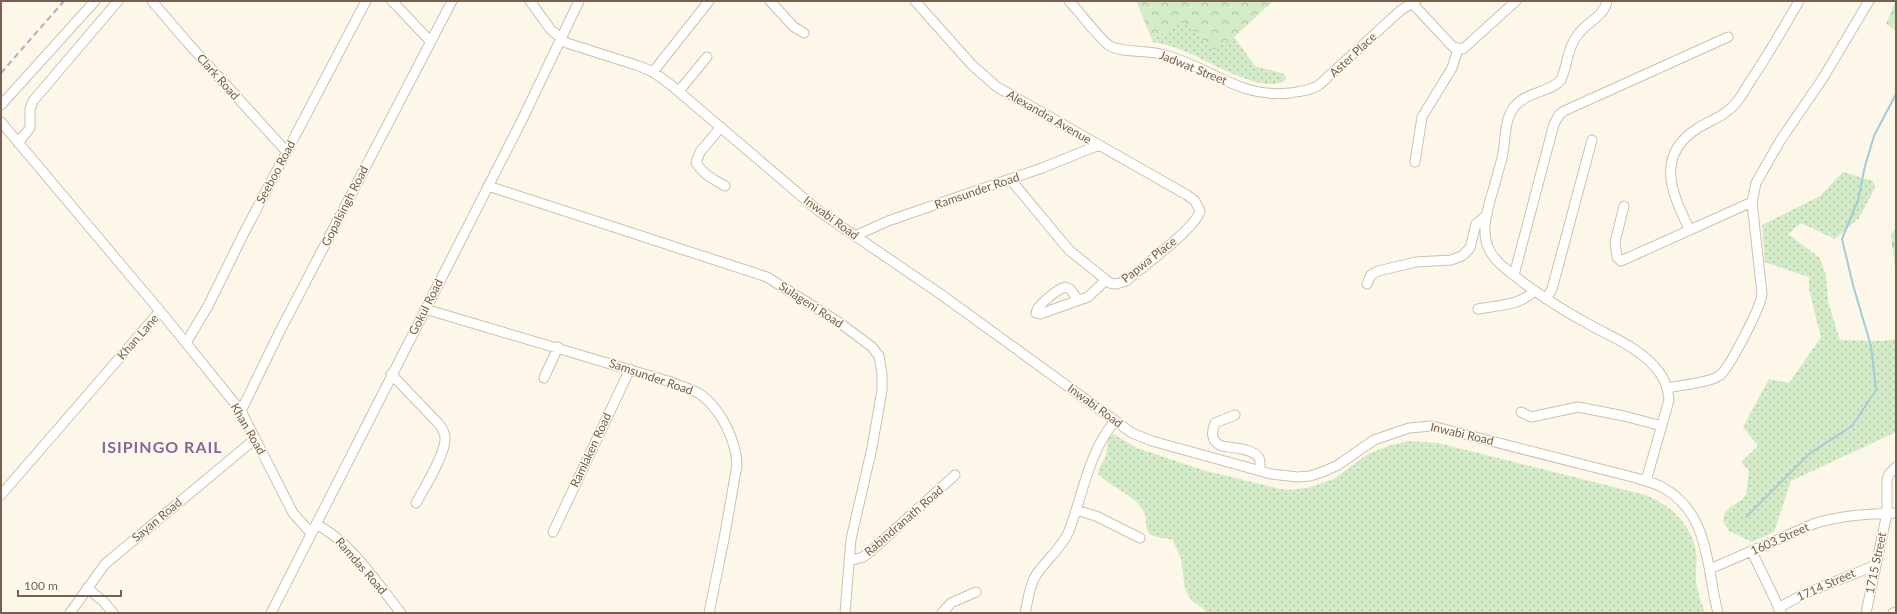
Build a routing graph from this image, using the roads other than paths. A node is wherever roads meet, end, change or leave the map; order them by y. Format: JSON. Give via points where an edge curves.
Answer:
{"nodes":[{"id":1,"x":96,"y":1,"type":"edge"},
{"id":2,"x":118,"y":1,"type":"edge"},
{"id":3,"x":152,"y":1,"type":"edge"},
{"id":4,"x":366,"y":1,"type":"edge"},
{"id":5,"x":392,"y":1,"type":"edge"},
{"id":6,"x":452,"y":1,"type":"edge"},
{"id":7,"x":530,"y":1,"type":"edge"},
{"id":8,"x":579,"y":1,"type":"edge"},
{"id":9,"x":709,"y":1,"type":"edge"},
{"id":10,"x":770,"y":1,"type":"edge"},
{"id":11,"x":915,"y":1,"type":"edge"},
{"id":12,"x":1069,"y":1,"type":"edge"},
{"id":13,"x":1516,"y":1,"type":"edge"},
{"id":14,"x":1607,"y":1,"type":"edge"},
{"id":15,"x":1870,"y":1,"type":"edge"},
{"id":16,"x":1413,"y":2,"type":"edge"},
{"id":17,"x":1798,"y":3,"type":"dead end"},
{"id":18,"x":804,"y":33,"type":"dead end"},
{"id":19,"x":1728,"y":36,"type":"dead end"},
{"id":20,"x":561,"y":39,"type":"junction"},
{"id":21,"x":431,"y":42,"type":"junction"},
{"id":22,"x":1458,"y":49,"type":"junction"},
{"id":23,"x":707,"y":57,"type":"dead end"},
{"id":24,"x":653,"y":72,"type":"junction"},
{"id":25,"x":679,"y":90,"type":"junction"},
{"id":26,"x":1287,"y":93,"type":"joint"},
{"id":27,"x":1,"y":105,"type":"edge"},
{"id":28,"x":1,"y":122,"type":"edge"},
{"id":29,"x":721,"y":127,"type":"junction"},
{"id":30,"x":1592,"y":140,"type":"dead end"},
{"id":31,"x":18,"y":143,"type":"junction"},
{"id":32,"x":1098,"y":146,"type":"junction"},
{"id":33,"x":286,"y":151,"type":"junction"},
{"id":34,"x":1415,"y":162,"type":"dead end"},
{"id":35,"x":1010,"y":179,"type":"junction"},
{"id":36,"x":488,"y":186,"type":"junction"},
{"id":37,"x":725,"y":186,"type":"dead end"},
{"id":38,"x":1752,"y":202,"type":"junction"},
{"id":39,"x":1624,"y":206,"type":"dead end"},
{"id":40,"x":1200,"y":211,"type":"joint"},
{"id":41,"x":1487,"y":215,"type":"junction"},
{"id":42,"x":1690,"y":230,"type":"junction"},
{"id":43,"x":855,"y":236,"type":"junction"},
{"id":44,"x":1514,"y":275,"type":"junction"},
{"id":45,"x":1106,"y":280,"type":"junction"},
{"id":46,"x":1367,"y":284,"type":"dead end"},
{"id":47,"x":1534,"y":291,"type":"junction"},
{"id":48,"x":1546,"y":299,"type":"junction"},
{"id":49,"x":1078,"y":300,"type":"dead end"},
{"id":50,"x":425,"y":309,"type":"junction"},
{"id":51,"x":1478,"y":309,"type":"dead end"},
{"id":52,"x":160,"y":312,"type":"junction"},
{"id":53,"x":186,"y":343,"type":"junction"},
{"id":54,"x":558,"y":347,"type":"junction"},
{"id":55,"x":630,"y":369,"type":"junction"},
{"id":56,"x":391,"y":374,"type":"junction"},
{"id":57,"x":544,"y":378,"type":"dead end"},
{"id":58,"x":1668,"y":388,"type":"junction"},
{"id":59,"x":241,"y":411,"type":"junction"},
{"id":60,"x":1521,"y":412,"type":"dead end"},
{"id":61,"x":1235,"y":415,"type":"dead end"},
{"id":62,"x":1115,"y":421,"type":"junction"},
{"id":63,"x":1662,"y":426,"type":"junction"},
{"id":64,"x":255,"y":439,"type":"junction"},
{"id":65,"x":1896,"y":467,"type":"edge"},
{"id":66,"x":1260,"y":471,"type":"junction"},
{"id":67,"x":955,"y":475,"type":"dead end"},
{"id":68,"x":1646,"y":481,"type":"junction"},
{"id":69,"x":1,"y":495,"type":"edge"},
{"id":70,"x":416,"y":503,"type":"dead end"},
{"id":71,"x":1076,"y":510,"type":"junction"},
{"id":72,"x":1892,"y":513,"type":"edge"},
{"id":73,"x":316,"y":524,"type":"junction"},
{"id":74,"x":553,"y":532,"type":"dead end"},
{"id":75,"x":312,"y":534,"type":"junction"},
{"id":76,"x":1140,"y":538,"type":"dead end"},
{"id":77,"x":1752,"y":552,"type":"junction"},
{"id":78,"x":849,"y":561,"type":"junction"},
{"id":79,"x":1876,"y":565,"type":"junction"},
{"id":80,"x":1710,"y":569,"type":"junction"},
{"id":81,"x":87,"y":588,"type":"junction"},
{"id":82,"x":976,"y":592,"type":"dead end"},
{"id":83,"x":1780,"y":610,"type":"edge"},
{"id":84,"x":1896,"y":612,"type":"edge"},
{"id":85,"x":70,"y":613,"type":"edge"},
{"id":86,"x":113,"y":613,"type":"edge"},
{"id":87,"x":271,"y":613,"type":"edge"},
{"id":88,"x":401,"y":613,"type":"edge"},
{"id":89,"x":709,"y":613,"type":"edge"},
{"id":90,"x":845,"y":613,"type":"edge"},
{"id":91,"x":942,"y":613,"type":"edge"},
{"id":92,"x":1025,"y":613,"type":"edge"},
{"id":93,"x":1718,"y":613,"type":"edge"},
{"id":94,"x":1866,"y":613,"type":"edge"},
{"id":95,"x":1893,"y":613,"type":"edge"}],
"edges":[{"from":1,"to":27,"type":"street"},
{"from":2,"to":31,"type":"street","via":[[33,101],[30,109],[30,128]]},
{"from":3,"to":33,"type":"street","name":"Clark Road"},
{"from":4,"to":33,"type":"street","name":"Seeboo Road"},
{"from":5,"to":21,"type":"street"},
{"from":6,"to":21,"type":"street","name":"Gopalsingh Road"},
{"from":7,"to":20,"type":"street","name":"Inwabi Road"},
{"from":8,"to":20,"type":"street","name":"Gokul Road"},
{"from":9,"to":24,"type":"street"},
{"from":10,"to":18,"type":"street","via":[[794,27]]},
{"from":11,"to":32,"type":"street","name":"Alexandra Avenue","via":[[987,80]]},
{"from":12,"to":26,"type":"street","name":"Jadwat Street","via":[[1105,41],[1114,47],[1161,54],[1256,92]]},
{"from":13,"to":22,"type":"street","via":[[1467,47]]},
{"from":14,"to":41,"type":"street","via":[[1603,12],[1579,33],[1571,45],[1562,80],[1524,98],[1512,111],[1507,122],[1503,152]]},
{"from":15,"to":38,"type":"street","via":[[1764,169],[1756,183]]},
{"from":16,"to":22,"type":"street","via":[[1453,47]]},
{"from":16,"to":26,"type":"street","name":"Aster Place","via":[[1319,85]]},
{"from":17,"to":42,"type":"street","via":[[1766,58],[1736,102],[1720,117],[1684,138],[1676,150],[1671,164],[1672,192]]},
{"from":19,"to":44,"type":"street","via":[[1559,115],[1554,124]]},
{"from":20,"to":24,"type":"street","name":"Inwabi Road","via":[[576,47],[605,54]]},
{"from":20,"to":36,"type":"street","name":"Gokul Road"},
{"from":21,"to":59,"type":"street","name":"Gopalsingh Road"},
{"from":22,"to":34,"type":"street","via":[[1452,68],[1422,117]]},
{"from":23,"to":25,"type":"street"},
{"from":24,"to":25,"type":"street","name":"Inwabi Road"},
{"from":25,"to":29,"type":"street","name":"Inwabi Road"},
{"from":28,"to":31,"type":"street","name":"Khan Lane"},
{"from":29,"to":37,"type":"street","via":[[700,152],[696,163],[707,177]]},
{"from":29,"to":43,"type":"street","name":"Inwabi Road","via":[[804,199]]},
{"from":30,"to":48,"type":"street","via":[[1552,289]]},
{"from":31,"to":52,"type":"street","name":"Khan Lane"},
{"from":32,"to":35,"type":"street","name":"Ramsunder Road"},
{"from":32,"to":40,"type":"street","name":"Alexandra Avenue","via":[[1187,195],[1195,201]]},
{"from":33,"to":53,"type":"street","name":"Seeboo Road","via":[[208,306]]},
{"from":35,"to":43,"type":"street","name":"Ramsunder Road","via":[[888,221]]},
{"from":35,"to":45,"type":"street","name":"Papwa Place","via":[[1069,250]]},
{"from":36,"to":50,"type":"street","name":"Gokul Road"},
{"from":36,"to":78,"type":"street","name":"Sulageni Road","via":[[767,277],[840,323],[872,347],[879,356],[882,390],[872,448],[851,539]]},
{"from":38,"to":42,"type":"street"},
{"from":38,"to":58,"type":"street","via":[[1762,294],[1758,308],[1728,364],[1718,376]]},
{"from":39,"to":42,"type":"street","via":[[1615,248],[1616,257],[1620,260]]},
{"from":40,"to":45,"type":"street","name":"Papwa Place","via":[[1195,221],[1126,281],[1116,284]]},
{"from":41,"to":44,"type":"street","via":[[1488,246],[1502,266]]},
{"from":41,"to":46,"type":"street","via":[[1476,224],[1470,248],[1462,256],[1451,260],[1416,262],[1378,271],[1371,275]]},
{"from":43,"to":62,"type":"street","name":"Inwabi Road","via":[[939,293]]},
{"from":44,"to":47,"type":"street"},
{"from":45,"to":49,"type":"street","via":[[1088,297]]},
{"from":47,"to":48,"type":"street"},
{"from":47,"to":51,"type":"street","via":[[1515,303]]},
{"from":48,"to":58,"type":"street","via":[[1639,352],[1659,372]]},
{"from":50,"to":54,"type":"street","name":"Samsunder Road"},
{"from":50,"to":56,"type":"street","name":"Gokul Road"},
{"from":52,"to":53,"type":"street","name":"Khan Road"},
{"from":52,"to":69,"type":"street","name":"Khan Lane"},
{"from":53,"to":59,"type":"street","name":"Khan Road"},
{"from":54,"to":55,"type":"street","name":"Samsunder Road"},
{"from":54,"to":57,"type":"street"},
{"from":55,"to":74,"type":"street","name":"Ramlaken Road"},
{"from":55,"to":89,"type":"street","name":"Samsunder Road","via":[[700,394],[726,425],[733,442],[737,465]]},
{"from":56,"to":70,"type":"street","via":[[445,433],[445,444]]},
{"from":56,"to":73,"type":"street","name":"Gokul Road"},
{"from":58,"to":63,"type":"street","via":[[1669,400]]},
{"from":59,"to":64,"type":"street","name":"Khan Road"},
{"from":60,"to":63,"type":"street","via":[[1532,417],[1578,407]]},
{"from":61,"to":66,"type":"street","via":[[1215,423],[1214,439],[1222,446],[1254,454],[1260,460]]},
{"from":62,"to":66,"type":"street","name":"Inwabi Road","via":[[1141,437]]},
{"from":62,"to":71,"type":"street","via":[[1095,455]]},
{"from":63,"to":68,"type":"street"},
{"from":64,"to":75,"type":"street","name":"Khan Road","via":[[294,513]]},
{"from":64,"to":81,"type":"street","name":"Sayan Road","via":[[117,553]]},
{"from":65,"to":72,"type":"street","name":"1715 Street","via":[[1887,480]]},
{"from":66,"to":68,"type":"street","name":"Inwabi Road","via":[[1285,477],[1310,476],[1338,465],[1374,440],[1409,428],[1432,426]]},
{"from":67,"to":78,"type":"street","name":"Rabindranath Road","via":[[870,552]]},
{"from":68,"to":80,"type":"street","name":"Inwabi Road","via":[[1662,487],[1682,502],[1692,514],[1704,541]]},
{"from":71,"to":76,"type":"street","via":[[1096,516]]},
{"from":71,"to":92,"type":"street","via":[[1064,539],[1031,585]]},
{"from":72,"to":77,"type":"street","name":"1603 Street","via":[[1830,519],[1813,524]]},
{"from":72,"to":79,"type":"street","name":"1715 Street"},
{"from":73,"to":75,"type":"street","name":"Gokul Road"},
{"from":73,"to":88,"type":"street","name":"Ramdas Road","via":[[332,532],[343,543]]},
{"from":75,"to":87,"type":"street","name":"Gokul Road"},
{"from":77,"to":80,"type":"street","name":"1603 Street"},
{"from":77,"to":83,"type":"street"},
{"from":78,"to":90,"type":"street","name":"Sulageni Road"},
{"from":79,"to":83,"type":"street","name":"1714 Street","via":[[1804,594]]},
{"from":79,"to":94,"type":"street","name":"1715 Street"},
{"from":80,"to":93,"type":"street","via":[[1712,592]]},
{"from":81,"to":85,"type":"street","name":"Sayan Road"},
{"from":81,"to":86,"type":"street"},
{"from":82,"to":91,"type":"street","via":[[951,603]]},
{"from":84,"to":95,"type":"street"}]}
